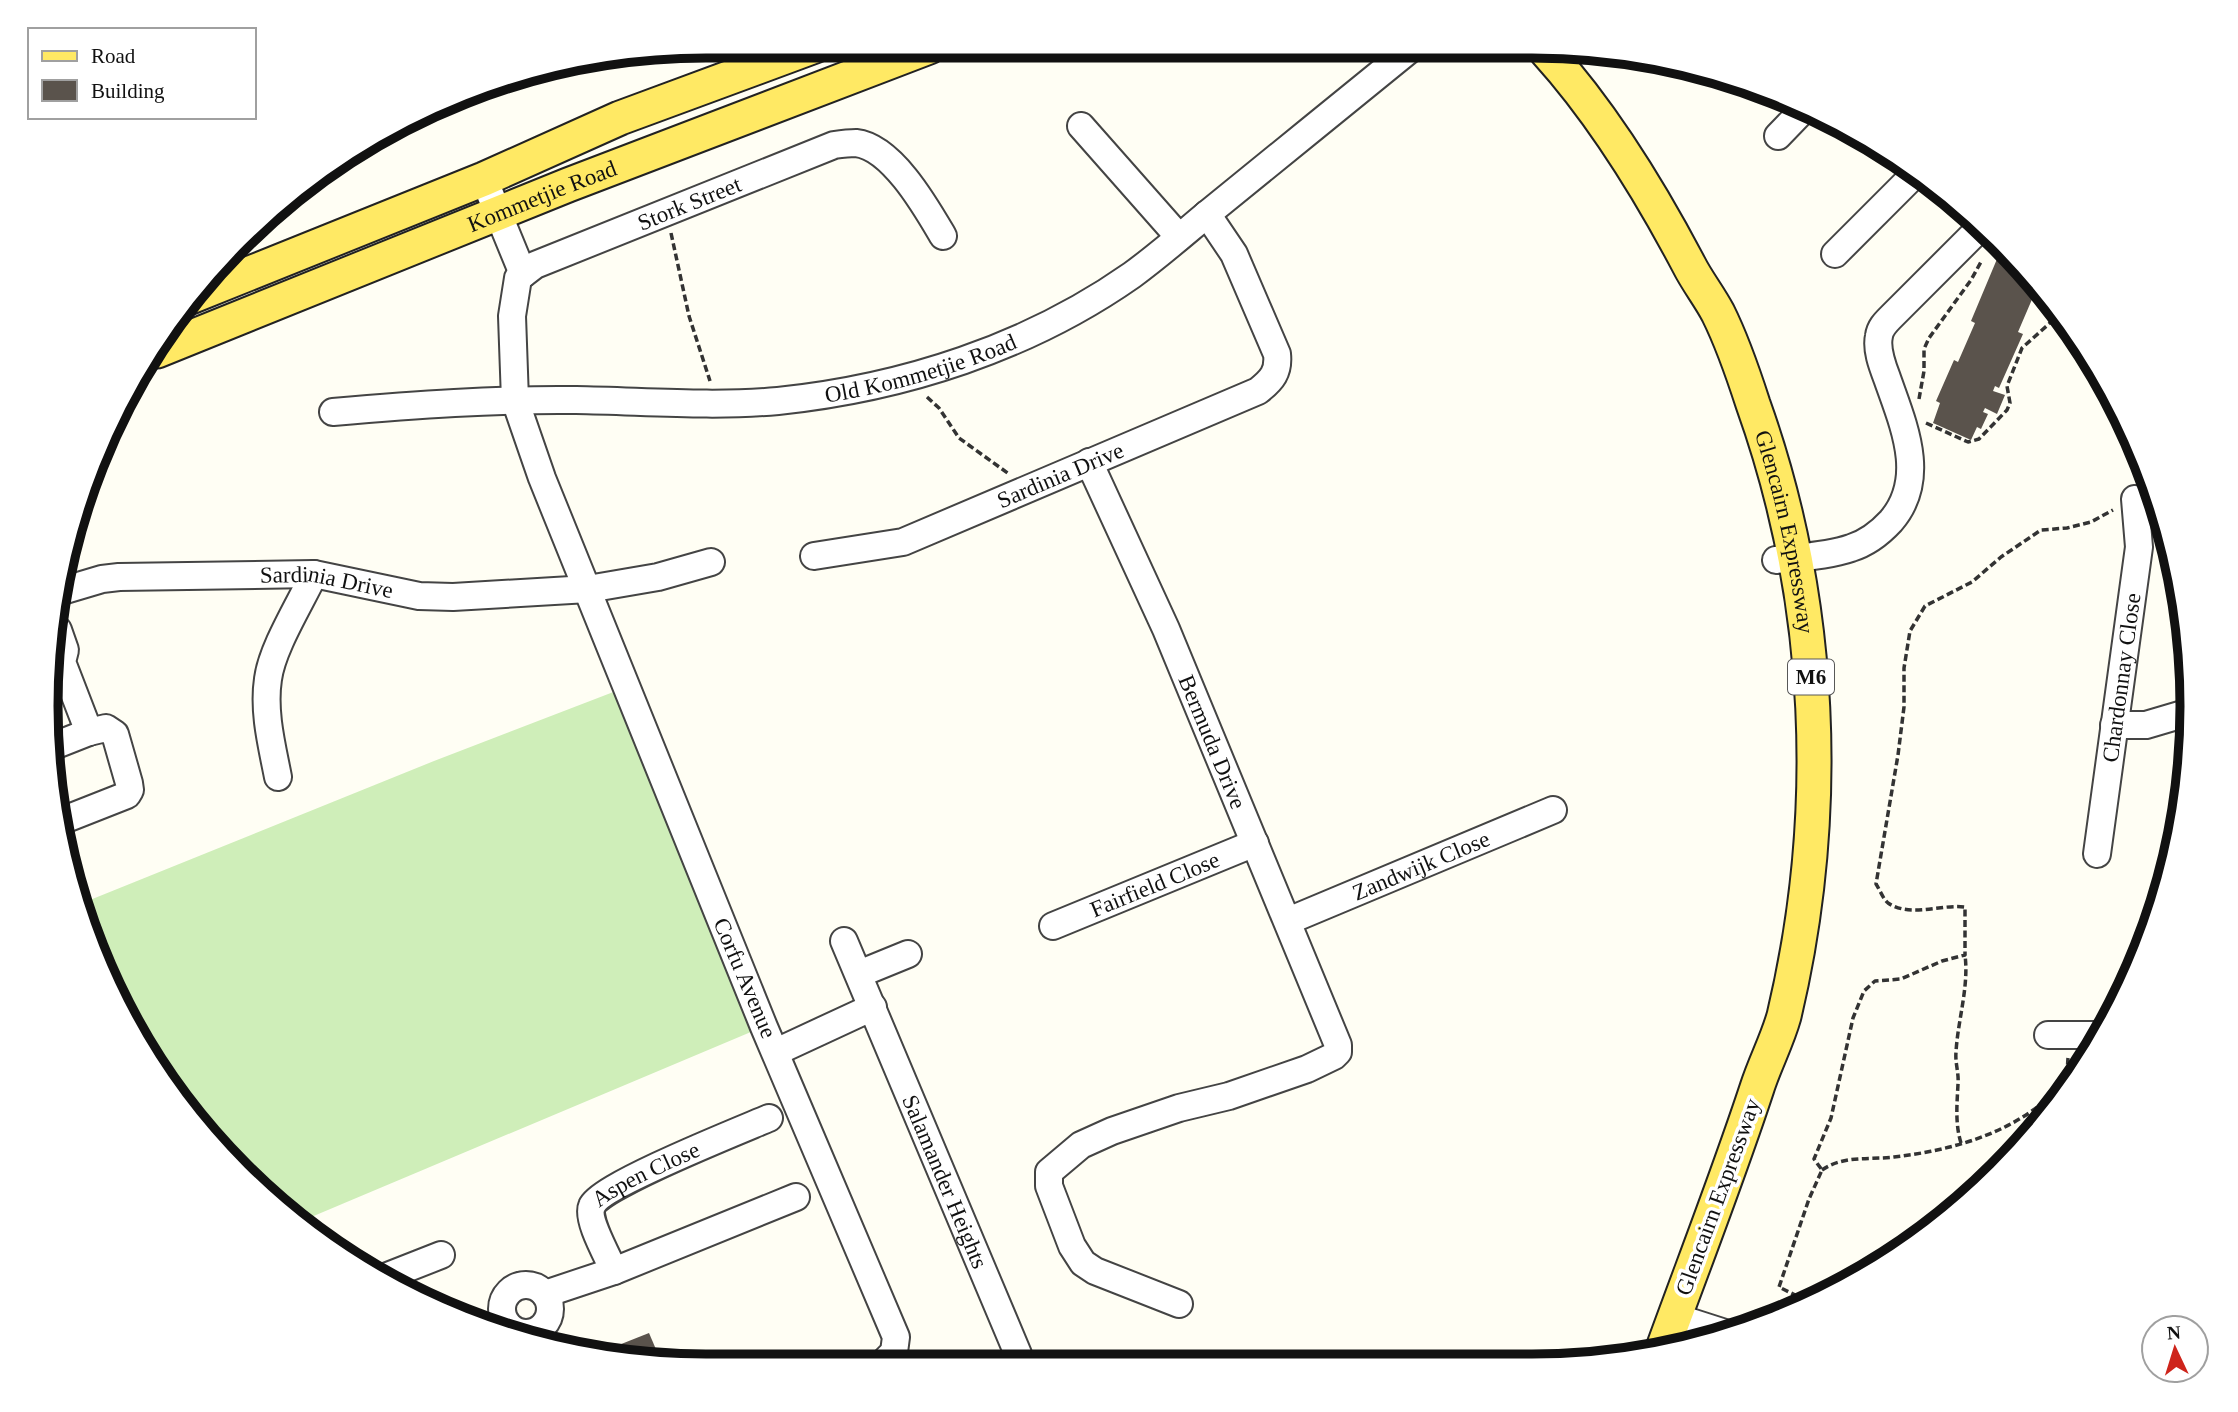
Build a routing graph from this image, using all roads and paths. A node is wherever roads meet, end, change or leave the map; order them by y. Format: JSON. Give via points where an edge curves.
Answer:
{"nodes":[{"id":1,"x":737,"y":58,"type":"edge"},
{"id":2,"x":782,"y":58,"type":"edge"},
{"id":3,"x":900,"y":58,"type":"edge"},
{"id":4,"x":1399,"y":58,"type":"edge"},
{"id":5,"x":1553,"y":58,"type":"edge"},
{"id":6,"x":1566,"y":59,"type":"edge"},
{"id":7,"x":1578,"y":86,"type":"junction"},
{"id":8,"x":1797,"y":115,"type":"edge"},
{"id":9,"x":620,"y":118,"type":"junction"},
{"id":10,"x":1081,"y":126,"type":"dead end"},
{"id":11,"x":1778,"y":136,"type":"dead end"},
{"id":12,"x":484,"y":180,"type":"junction"},
{"id":13,"x":1910,"y":180,"type":"edge"},
{"id":14,"x":667,"y":213,"type":"junction"},
{"id":15,"x":499,"y":214,"type":"junction"},
{"id":16,"x":1207,"y":214,"type":"junction"},
{"id":17,"x":943,"y":236,"type":"dead end"},
{"id":18,"x":1179,"y":237,"type":"junction"},
{"id":19,"x":1982,"y":241,"type":"edge"},
{"id":20,"x":1984,"y":242,"type":"edge"},
{"id":21,"x":1835,"y":254,"type":"dead end"},
{"id":22,"x":523,"y":274,"type":"junction"},
{"id":23,"x":211,"y":289,"type":"edge"},
{"id":24,"x":2053,"y":320,"type":"edge"},
{"id":25,"x":167,"y":347,"type":"edge"},
{"id":26,"x":902,"y":380,"type":"junction"},
{"id":27,"x":515,"y":400,"type":"junction"},
{"id":28,"x":718,"y":403,"type":"junction"},
{"id":29,"x":1921,"y":410,"type":"dead end"},
{"id":30,"x":333,"y":412,"type":"dead end"},
{"id":31,"x":1926,"y":422,"type":"dead end"},
{"id":32,"x":1089,"y":462,"type":"junction"},
{"id":33,"x":1029,"y":488,"type":"junction"},
{"id":34,"x":2135,"y":499,"type":"joint"},
{"id":35,"x":814,"y":556,"type":"dead end"},
{"id":36,"x":1786,"y":558,"type":"junction"},
{"id":37,"x":711,"y":562,"type":"dead end"},
{"id":38,"x":314,"y":574,"type":"junction"},
{"id":39,"x":68,"y":589,"type":"edge"},
{"id":40,"x":588,"y":589,"type":"junction"},
{"id":41,"x":61,"y":639,"type":"edge"},
{"id":42,"x":60,"y":658,"type":"edge"},
{"id":43,"x":59,"y":663,"type":"edge"},
{"id":44,"x":2180,"y":715,"type":"edge"},
{"id":45,"x":2114,"y":725,"type":"junction"},
{"id":46,"x":89,"y":732,"type":"junction"},
{"id":47,"x":59,"y":744,"type":"edge"},
{"id":48,"x":278,"y":777,"type":"dead end"},
{"id":49,"x":1553,"y":810,"type":"dead end"},
{"id":50,"x":68,"y":818,"type":"edge"},
{"id":51,"x":1255,"y":842,"type":"junction"},
{"id":52,"x":2097,"y":854,"type":"dead end"},
{"id":53,"x":1288,"y":921,"type":"junction"},
{"id":54,"x":1053,"y":926,"type":"dead end"},
{"id":55,"x":844,"y":941,"type":"dead end"},
{"id":56,"x":908,"y":954,"type":"dead end"},
{"id":57,"x":1965,"y":955,"type":"junction"},
{"id":58,"x":859,"y":974,"type":"junction"},
{"id":59,"x":873,"y":1007,"type":"junction"},
{"id":60,"x":2058,"y":1034,"type":"joint"},
{"id":61,"x":2090,"y":1035,"type":"edge"},
{"id":62,"x":776,"y":1052,"type":"junction"},
{"id":63,"x":2066,"y":1073,"type":"edge"},
{"id":64,"x":1759,"y":1082,"type":"junction"},
{"id":65,"x":2045,"y":1102,"type":"edge"},
{"id":66,"x":769,"y":1118,"type":"dead end"},
{"id":67,"x":1961,"y":1143,"type":"junction"},
{"id":68,"x":1822,"y":1170,"type":"junction"},
{"id":69,"x":796,"y":1197,"type":"dead end"},
{"id":70,"x":441,"y":1255,"type":"dead end"},
{"id":71,"x":614,"y":1271,"type":"junction"},
{"id":72,"x":394,"y":1273,"type":"edge"},
{"id":73,"x":545,"y":1294,"type":"junction"},
{"id":74,"x":1798,"y":1297,"type":"edge"},
{"id":75,"x":1179,"y":1304,"type":"dead end"},
{"id":76,"x":1675,"y":1317,"type":"junction"},
{"id":77,"x":508,"y":1323,"type":"edge"},
{"id":78,"x":1711,"y":1329,"type":"edge"},
{"id":79,"x":535,"y":1331,"type":"edge"},
{"id":80,"x":1666,"y":1340,"type":"edge"},
{"id":81,"x":893,"y":1354,"type":"edge"},
{"id":82,"x":1018,"y":1354,"type":"dead end"}],
"edges":[{"from":1,"to":9,"type":"main road"},
{"from":2,"to":9,"type":"main road","name":"Kommetjie Road"},
{"from":3,"to":15,"type":"main road","name":"Kommetjie Road"},
{"from":4,"to":16,"type":"street","name":"Old Kommetjie Road"},
{"from":5,"to":7,"type":"main road","name":"Glencairn Expressway","number":"M6"},
{"from":6,"to":7,"type":"main road","name":"Glencairn Expressway","number":"M6"},
{"from":7,"to":36,"type":"main road","name":"Glencairn Expressway","number":"M6","via":[[1658,206],[1699,284]]},
{"from":8,"to":11,"type":"street"},
{"from":9,"to":12,"type":"main road","name":"Kommetjie Road"},
{"from":10,"to":18,"type":"street"},
{"from":12,"to":15,"type":"street"},
{"from":12,"to":23,"type":"main road","name":"Kommetjie Road"},
{"from":13,"to":21,"type":"street"},
{"from":14,"to":17,"type":"street","name":"Stork Street","via":[[827,147],[858,143],[892,165]]},
{"from":14,"to":22,"type":"street","name":"Stork Street"},
{"from":14,"to":28,"type":"path","via":[[689,316]]},
{"from":15,"to":22,"type":"street"},
{"from":15,"to":25,"type":"main road","name":"Kommetjie Road"},
{"from":16,"to":18,"type":"street","name":"Old Kommetjie Road"},
{"from":16,"to":32,"type":"street","name":"Sardinia Drive","via":[[1234,254],[1277,354],[1273,378],[1258,391]]},
{"from":18,"to":26,"type":"street","name":"Old Kommetjie Road","via":[[1132,275],[1034,331]]},
{"from":19,"to":36,"type":"street","via":[[1890,318],[1879,336],[1881,363],[1910,453],[1908,486],[1901,506],[1886,526],[1863,543],[1842,551]]},
{"from":20,"to":29,"type":"path","via":[[1971,281],[1928,338]]},
{"from":22,"to":27,"type":"street","via":[[515,284],[513,303]]},
{"from":24,"to":31,"type":"path","via":[[2022,348],[2007,386],[2007,410],[1979,439],[1968,442]]},
{"from":26,"to":28,"type":"street","name":"Old Kommetjie Road","via":[[813,397]]},
{"from":26,"to":33,"type":"path","via":[[930,399],[967,445]]},
{"from":27,"to":28,"type":"street","name":"Old Kommetjie Road"},
{"from":27,"to":30,"type":"street","name":"Old Kommetjie Road"},
{"from":27,"to":40,"type":"street","name":"Corfu Avenue"},
{"from":32,"to":33,"type":"street","name":"Sardinia Drive"},
{"from":32,"to":51,"type":"street","name":"Bermuda Drive","via":[[1166,629]]},
{"from":33,"to":35,"type":"street","name":"Sardinia Drive","via":[[903,542]]},
{"from":34,"to":45,"type":"street","name":"Chardonnay Close","via":[[2139,547]]},
{"from":34,"to":57,"type":"path","via":[[2091,522],[2041,530],[1972,582],[1925,606],[1910,631],[1898,755],[1876,884],[1887,902],[1906,910],[1965,907]]},
{"from":36,"to":64,"type":"main road","name":"Glencairn Expressway","number":"M6","via":[[1793,807],[1787,898]]},
{"from":36,"to":64,"type":"main road","name":"Glencairn Expressway","number":"M6","via":[[1808,639],[1815,764],[1809,864],[1797,951],[1782,1021]]},
{"from":37,"to":40,"type":"street","name":"Sardinia Drive"},
{"from":38,"to":39,"type":"street","name":"Sardinia Drive","via":[[119,577]]},
{"from":38,"to":40,"type":"street","name":"Sardinia Drive","via":[[431,598]]},
{"from":38,"to":48,"type":"street","via":[[268,679],[268,727]]},
{"from":40,"to":62,"type":"street","name":"Corfu Avenue"},
{"from":41,"to":42,"type":"street","via":[[65,650]]},
{"from":43,"to":46,"type":"street"},
{"from":44,"to":45,"type":"street","via":[[2146,725]]},
{"from":45,"to":52,"type":"street","name":"Chardonnay Close"},
{"from":46,"to":47,"type":"street"},
{"from":46,"to":50,"type":"street","via":[[106,728],[115,734],[130,790]]},
{"from":49,"to":53,"type":"street","name":"Zandwijk Close"},
{"from":51,"to":53,"type":"street","name":"Bermuda Drive"},
{"from":51,"to":54,"type":"street","name":"Fairfield Close"},
{"from":53,"to":75,"type":"street","name":"Bermuda Drive","via":[[1331,1024],[1339,1050],[1334,1056],[1254,1088],[1112,1131],[1081,1145],[1049,1172],[1049,1186],[1083,1263]]},
{"from":55,"to":58,"type":"street","name":"Salamander Heights"},
{"from":56,"to":58,"type":"street"},
{"from":57,"to":67,"type":"path","via":[[1968,975],[1956,1054]]},
{"from":57,"to":68,"type":"path","via":[[1901,979],[1875,981],[1864,991],[1853,1018],[1831,1118],[1814,1159]]},
{"from":58,"to":59,"type":"street","name":"Salamander Heights"},
{"from":59,"to":62,"type":"street"},
{"from":59,"to":82,"type":"street","name":"Salamander Heights"},
{"from":60,"to":61,"type":"street"},
{"from":60,"to":63,"type":"path"},
{"from":62,"to":81,"type":"street","name":"Corfu Avenue","via":[[896,1337]]},
{"from":64,"to":76,"type":"main road","name":"Glencairn Expressway","number":"M6"},
{"from":65,"to":67,"type":"path","via":[[1996,1133]]},
{"from":66,"to":71,"type":"street","name":"Aspen Close","via":[[597,1198],[591,1219]]},
{"from":67,"to":68,"type":"path","via":[[1894,1157],[1832,1163]]},
{"from":68,"to":74,"type":"path","via":[[1779,1287]]},
{"from":69,"to":71,"type":"street"},
{"from":70,"to":72,"type":"street"},
{"from":71,"to":73,"type":"street"},
{"from":73,"to":77,"type":"street","via":[[534,1287],[516,1288],[504,1302]]},
{"from":73,"to":79,"type":"street","via":[[550,1313]]},
{"from":76,"to":78,"type":"street"},
{"from":76,"to":80,"type":"main road","name":"Glencairn Expressway","number":"M6"}]}
